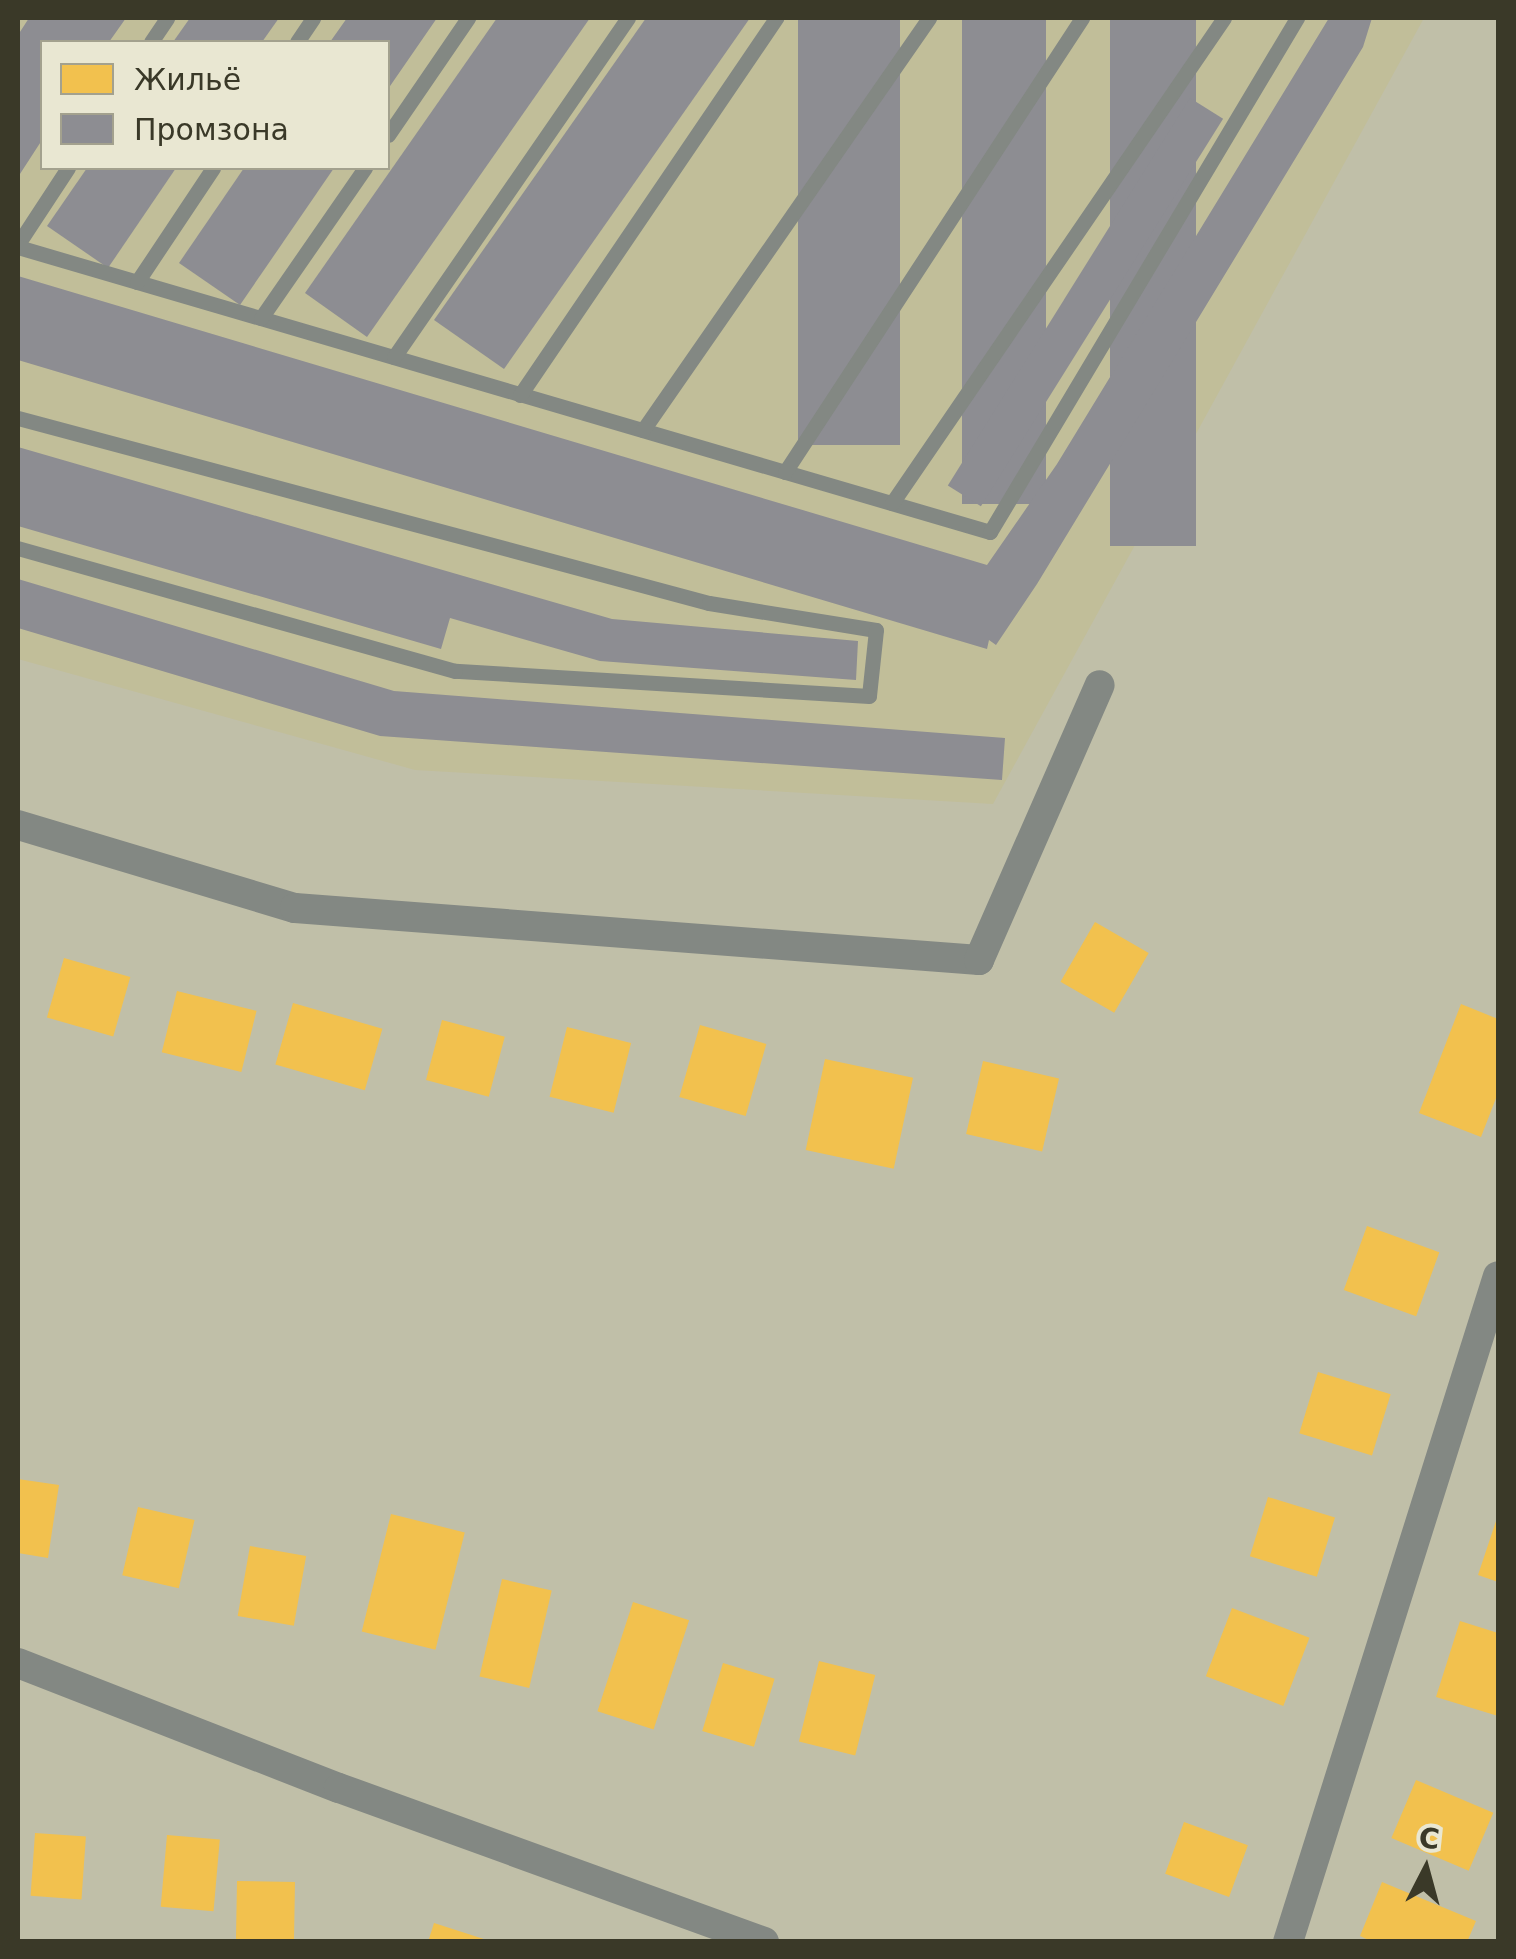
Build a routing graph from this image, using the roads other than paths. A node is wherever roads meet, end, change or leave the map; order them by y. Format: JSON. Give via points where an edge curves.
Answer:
{"nodes":[{"id":1,"x":167,"y":18,"type":"edge"},
{"id":2,"x":313,"y":18,"type":"edge"},
{"id":3,"x":468,"y":18,"type":"edge"},
{"id":4,"x":628,"y":18,"type":"edge"},
{"id":5,"x":776,"y":18,"type":"edge"},
{"id":6,"x":929,"y":18,"type":"edge"},
{"id":7,"x":1082,"y":18,"type":"edge"},
{"id":8,"x":1224,"y":18,"type":"edge"},
{"id":9,"x":1297,"y":18,"type":"edge"},
{"id":10,"x":152,"y":40,"type":"edge"},
{"id":11,"x":297,"y":40,"type":"edge"},
{"id":12,"x":390,"y":132,"type":"edge"},
{"id":13,"x":67,"y":170,"type":"edge"},
{"id":14,"x":212,"y":170,"type":"edge"},
{"id":15,"x":364,"y":170,"type":"edge"},
{"id":16,"x":18,"y":246,"type":"edge"},
{"id":17,"x":137,"y":282,"type":"junction"},
{"id":18,"x":261,"y":318,"type":"junction"},
{"id":19,"x":394,"y":358,"type":"junction"},
{"id":20,"x":520,"y":395,"type":"junction"},
{"id":21,"x":18,"y":418,"type":"edge"},
{"id":22,"x":643,"y":430,"type":"junction"},
{"id":23,"x":785,"y":472,"type":"junction"},
{"id":24,"x":892,"y":504,"type":"junction"},
{"id":25,"x":18,"y":548,"type":"edge"},
{"id":26,"x":1100,"y":685,"type":"dead end"},
{"id":27,"x":18,"y":825,"type":"edge"},
{"id":28,"x":1498,"y":1276,"type":"edge"},
{"id":29,"x":18,"y":1663,"type":"edge"},
{"id":30,"x":764,"y":1942,"type":"edge"},
{"id":31,"x":1288,"y":1942,"type":"edge"}],
"edges":[{"from":1,"to":10,"type":"lane"},
{"from":2,"to":11,"type":"lane"},
{"from":3,"to":12,"type":"lane"},
{"from":4,"to":19,"type":"lane"},
{"from":5,"to":20,"type":"lane"},
{"from":6,"to":22,"type":"lane"},
{"from":7,"to":23,"type":"lane"},
{"from":8,"to":24,"type":"lane"},
{"from":9,"to":24,"type":"lane","via":[[990,532]]},
{"from":13,"to":16,"type":"lane"},
{"from":14,"to":17,"type":"lane"},
{"from":15,"to":18,"type":"lane"},
{"from":16,"to":17,"type":"lane"},
{"from":17,"to":18,"type":"lane"},
{"from":18,"to":19,"type":"lane"},
{"from":19,"to":20,"type":"lane"},
{"from":20,"to":22,"type":"lane"},
{"from":21,"to":25,"type":"lane","via":[[709,603],[876,630],[869,696],[454,671]]},
{"from":22,"to":23,"type":"lane"},
{"from":23,"to":24,"type":"lane"},
{"from":26,"to":27,"type":"street","via":[[979,960],[296,908]]},
{"from":28,"to":31,"type":"street"},
{"from":29,"to":30,"type":"street"}]}
